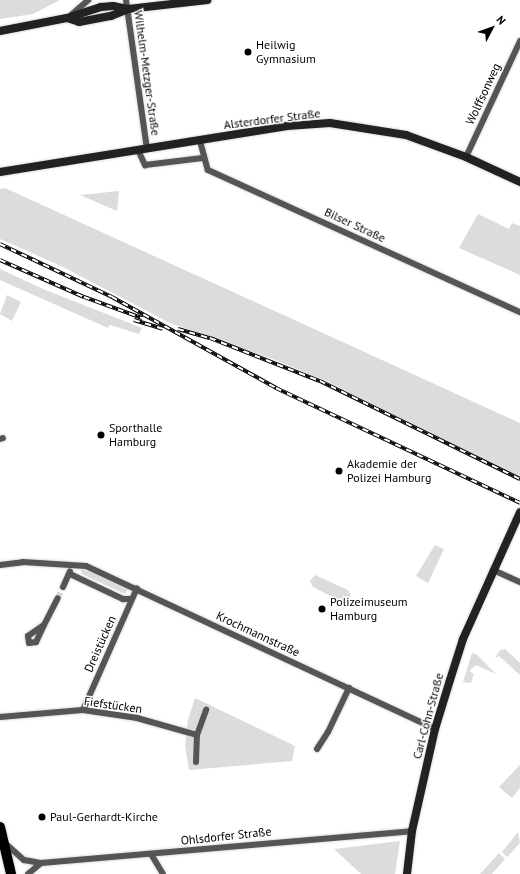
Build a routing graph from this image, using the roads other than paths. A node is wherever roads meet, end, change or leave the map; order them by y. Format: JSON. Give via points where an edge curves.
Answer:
{"nodes":[{"id":1,"x":88,"y":0,"type":"edge"},
{"id":2,"x":126,"y":0,"type":"edge"},
{"id":3,"x":207,"y":0,"type":"edge"},
{"id":4,"x":158,"y":2,"type":"edge"},
{"id":5,"x":128,"y":9,"type":"junction"},
{"id":6,"x":67,"y":18,"type":"junction"},
{"id":7,"x":0,"y":31,"type":"edge"},
{"id":8,"x":520,"y":41,"type":"edge"},
{"id":9,"x":200,"y":141,"type":"junction"},
{"id":10,"x":147,"y":149,"type":"junction"},
{"id":11,"x":138,"y":150,"type":"junction"},
{"id":12,"x":466,"y":157,"type":"junction"},
{"id":13,"x":203,"y":158,"type":"junction"},
{"id":14,"x":0,"y":172,"type":"edge"},
{"id":15,"x":520,"y":182,"type":"edge"},
{"id":16,"x":520,"y":312,"type":"edge"},
{"id":17,"x":520,"y":512,"type":"edge"},
{"id":18,"x":69,"y":564,"type":"junction"},
{"id":19,"x":0,"y":565,"type":"edge"},
{"id":20,"x":493,"y":570,"type":"junction"},
{"id":21,"x":70,"y":574,"type":"junction"},
{"id":22,"x":520,"y":582,"type":"edge"},
{"id":23,"x":63,"y":587,"type":"tunnel mouth"},
{"id":24,"x":137,"y":588,"type":"junction"},
{"id":25,"x":58,"y":598,"type":"tunnel mouth"},
{"id":26,"x":131,"y":600,"type":"junction"},
{"id":27,"x":44,"y":625,"type":"dead end"},
{"id":28,"x":349,"y":688,"type":"junction"},
{"id":29,"x":83,"y":710,"type":"junction"},
{"id":30,"x":206,"y":710,"type":"dead end"},
{"id":31,"x":0,"y":716,"type":"edge"},
{"id":32,"x":435,"y":729,"type":"junction"},
{"id":33,"x":197,"y":736,"type":"junction"},
{"id":34,"x":317,"y":749,"type":"dead end"},
{"id":35,"x":196,"y":762,"type":"dead end"},
{"id":36,"x":0,"y":827,"type":"edge"},
{"id":37,"x":412,"y":831,"type":"junction"},
{"id":38,"x":5,"y":843,"type":"junction"},
{"id":39,"x":151,"y":854,"type":"junction"},
{"id":40,"x":41,"y":863,"type":"junction"},
{"id":41,"x":11,"y":874,"type":"edge"},
{"id":42,"x":28,"y":874,"type":"edge"},
{"id":43,"x":162,"y":874,"type":"edge"},
{"id":44,"x":407,"y":874,"type":"edge"}],
"edges":[{"from":1,"to":6,"type":"street"},
{"from":2,"to":5,"type":"street","name":"Wilhelm-Metzger-Straße"},
{"from":3,"to":4,"type":"street"},
{"from":4,"to":5,"type":"street"},
{"from":5,"to":6,"type":"street","via":[[101,7]]},
{"from":5,"to":10,"type":"street","name":"Wilhelm-Metzger-Straße"},
{"from":6,"to":7,"type":"street"},
{"from":8,"to":12,"type":"street","name":"Wolffsonweg"},
{"from":9,"to":10,"type":"street","name":"Alsterdorfer Straße"},
{"from":9,"to":12,"type":"street","name":"Alsterdorfer Straße","via":[[287,126],[330,123],[406,136]]},
{"from":9,"to":13,"type":"street","name":"Bilser Straße"},
{"from":10,"to":11,"type":"street","name":"Alsterdorfer Straße"},
{"from":11,"to":13,"type":"street","via":[[145,165]]},
{"from":11,"to":14,"type":"street","name":"Alsterdorfer Straße"},
{"from":12,"to":15,"type":"street","name":"Alsterdorfer Straße"},
{"from":13,"to":16,"type":"street","name":"Bilser Straße","via":[[208,170]]},
{"from":17,"to":20,"type":"street","name":"Carl-Cohn-Straße"},
{"from":18,"to":19,"type":"street","name":"Krochmannstraße","via":[[24,562]]},
{"from":18,"to":21,"type":"street"},
{"from":18,"to":24,"type":"street","name":"Krochmannstraße","via":[[86,566]]},
{"from":20,"to":22,"type":"street"},
{"from":20,"to":32,"type":"street","name":"Carl-Cohn-Straße","via":[[463,639]]},
{"from":21,"to":23,"type":"street"},
{"from":21,"to":26,"type":"street","via":[[123,599]]},
{"from":24,"to":26,"type":"street","name":"Dreistücken"},
{"from":24,"to":28,"type":"street","name":"Krochmannstraße"},
{"from":25,"to":27,"type":"street"},
{"from":26,"to":29,"type":"street","name":"Dreistücken"},
{"from":28,"to":32,"type":"street","name":"Krochmannstraße"},
{"from":28,"to":34,"type":"street"},
{"from":29,"to":31,"type":"street","name":"Fiefstücken"},
{"from":29,"to":33,"type":"street","name":"Fiefstücken","via":[[137,718]]},
{"from":30,"to":33,"type":"street"},
{"from":32,"to":37,"type":"street","name":"Carl-Cohn-Straße"},
{"from":33,"to":35,"type":"street"},
{"from":36,"to":38,"type":"main road"},
{"from":37,"to":39,"type":"street","name":"Ohlsdorfer Straße"},
{"from":37,"to":44,"type":"street","name":"Carl-Cohn-Straße"},
{"from":38,"to":40,"type":"street","name":"Ohlsdorfer Straße","via":[[24,860]]},
{"from":38,"to":41,"type":"main road"},
{"from":39,"to":40,"type":"street","name":"Ohlsdorfer Straße"},
{"from":39,"to":43,"type":"street"},
{"from":40,"to":42,"type":"street"}]}
